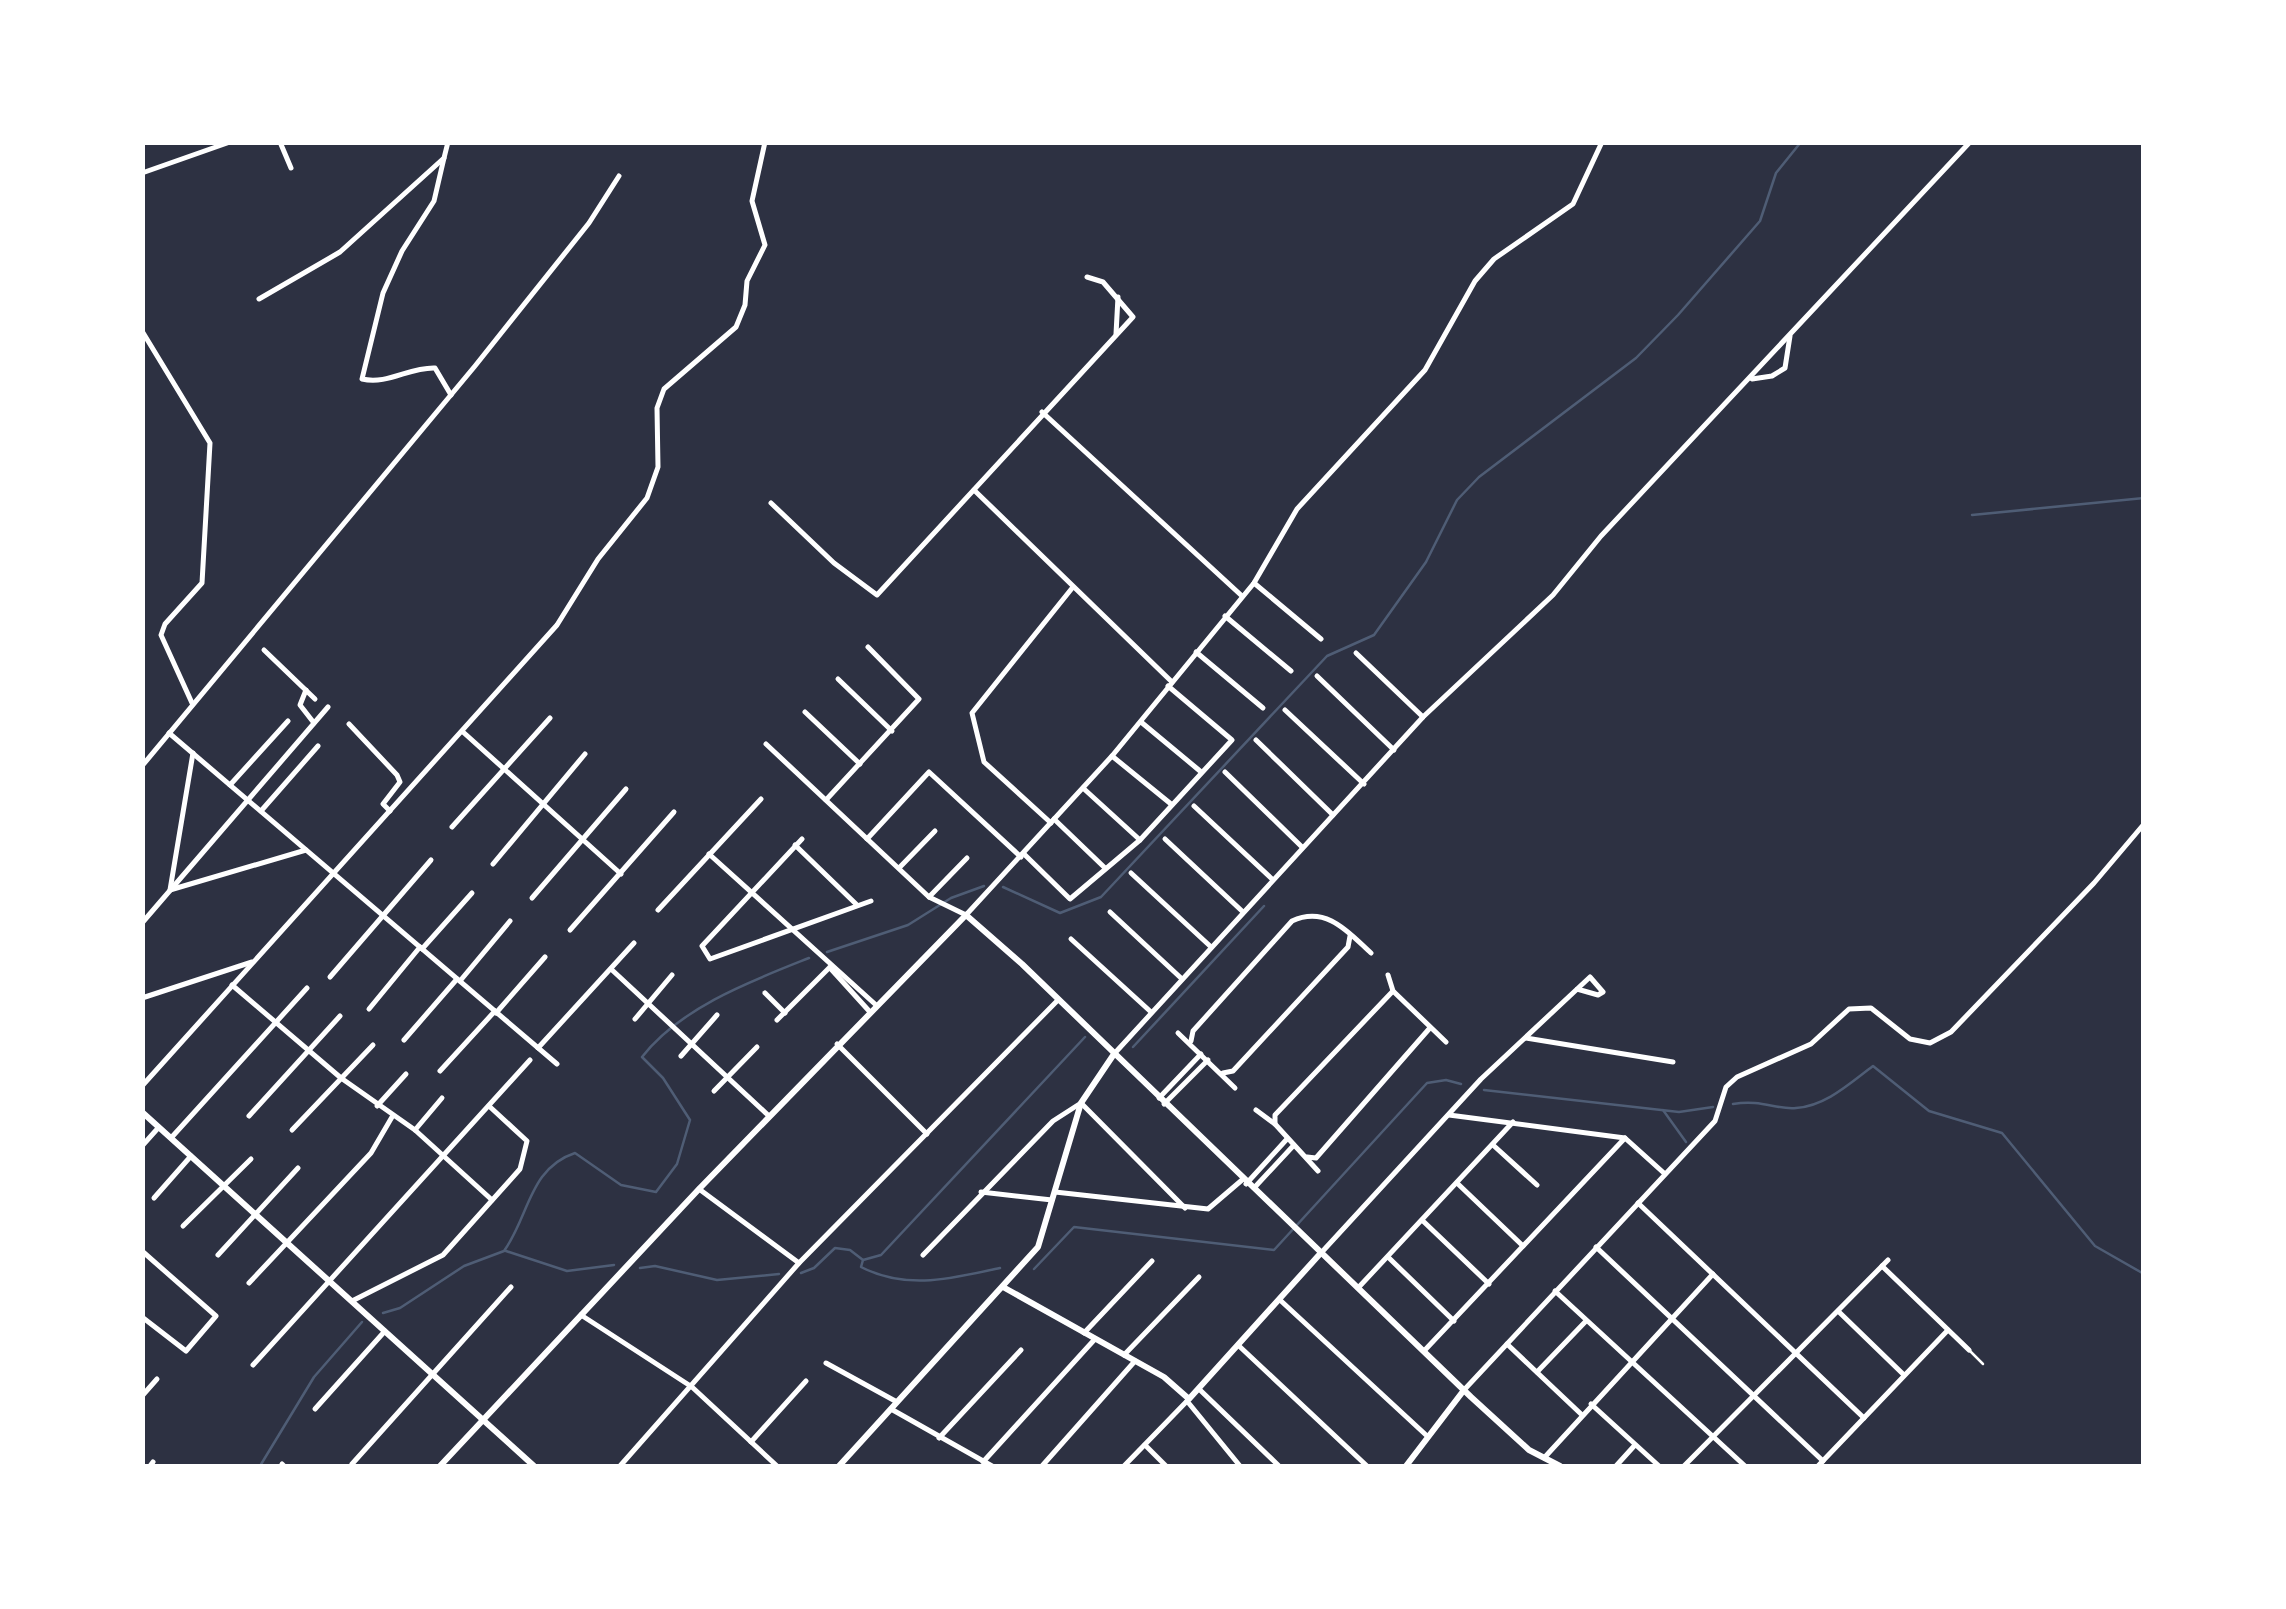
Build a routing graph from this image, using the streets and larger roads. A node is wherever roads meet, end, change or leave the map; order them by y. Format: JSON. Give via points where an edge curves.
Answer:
{"nodes":[{"id":1,"x":230,"y":142,"type":"edge"},
{"id":2,"x":280,"y":142,"type":"edge"},
{"id":3,"x":448,"y":142,"type":"edge"},
{"id":4,"x":765,"y":142,"type":"edge"},
{"id":5,"x":1602,"y":142,"type":"edge"},
{"id":6,"x":1970,"y":142,"type":"edge"},
{"id":7,"x":444,"y":158,"type":"junction"},
{"id":8,"x":291,"y":168,"type":"dead end"},
{"id":9,"x":142,"y":173,"type":"edge"},
{"id":10,"x":619,"y":176,"type":"dead end"},
{"id":11,"x":1087,"y":277,"type":"dead end"},
{"id":12,"x":1118,"y":297,"type":"junction"},
{"id":13,"x":259,"y":299,"type":"dead end"},
{"id":14,"x":142,"y":330,"type":"edge"},
{"id":15,"x":1116,"y":334,"type":"junction"},
{"id":16,"x":1790,"y":335,"type":"junction"},
{"id":17,"x":1749,"y":379,"type":"junction"},
{"id":18,"x":451,"y":395,"type":"junction"},
{"id":19,"x":1042,"y":412,"type":"junction"},
{"id":20,"x":974,"y":490,"type":"junction"},
{"id":21,"x":771,"y":504,"type":"dead end"},
{"id":22,"x":1254,"y":582,"type":"junction"},
{"id":23,"x":1074,"y":587,"type":"junction"},
{"id":24,"x":1242,"y":596,"type":"junction"},
{"id":25,"x":1225,"y":616,"type":"junction"},
{"id":26,"x":1321,"y":639,"type":"dead end"},
{"id":27,"x":868,"y":646,"type":"dead end"},
{"id":28,"x":264,"y":650,"type":"dead end"},
{"id":29,"x":1196,"y":652,"type":"junction"},
{"id":30,"x":1356,"y":653,"type":"dead end"},
{"id":31,"x":1291,"y":671,"type":"dead end"},
{"id":32,"x":1317,"y":676,"type":"dead end"},
{"id":33,"x":838,"y":680,"type":"dead end"},
{"id":34,"x":1170,"y":684,"type":"junction"},
{"id":35,"x":306,"y":690,"type":"junction"},
{"id":36,"x":316,"y":699,"type":"dead end"},
{"id":37,"x":192,"y":703,"type":"junction"},
{"id":38,"x":328,"y":707,"type":"dead end"},
{"id":39,"x":1263,"y":708,"type":"dead end"},
{"id":40,"x":1286,"y":710,"type":"dead end"},
{"id":41,"x":805,"y":712,"type":"dead end"},
{"id":42,"x":1423,"y":717,"type":"junction"},
{"id":43,"x":550,"y":718,"type":"dead end"},
{"id":44,"x":288,"y":721,"type":"dead end"},
{"id":45,"x":1141,"y":722,"type":"junction"},
{"id":46,"x":314,"y":723,"type":"junction"},
{"id":47,"x":349,"y":724,"type":"dead end"},
{"id":48,"x":892,"y":731,"type":"junction"},
{"id":49,"x":169,"y":732,"type":"junction"},
{"id":50,"x":463,"y":732,"type":"junction"},
{"id":51,"x":1256,"y":740,"type":"dead end"},
{"id":52,"x":766,"y":744,"type":"dead end"},
{"id":53,"x":318,"y":746,"type":"dead end"},
{"id":54,"x":1394,"y":750,"type":"junction"},
{"id":55,"x":192,"y":753,"type":"junction"},
{"id":56,"x":585,"y":754,"type":"dead end"},
{"id":57,"x":1112,"y":756,"type":"junction"},
{"id":58,"x":860,"y":764,"type":"junction"},
{"id":59,"x":142,"y":766,"type":"edge"},
{"id":60,"x":506,"y":768,"type":"junction"},
{"id":61,"x":1201,"y":771,"type":"junction"},
{"id":62,"x":1225,"y":772,"type":"dead end"},
{"id":63,"x":1364,"y":784,"type":"junction"},
{"id":64,"x":230,"y":785,"type":"junction"},
{"id":65,"x":1083,"y":788,"type":"junction"},
{"id":66,"x":626,"y":789,"type":"dead end"},
{"id":67,"x":246,"y":798,"type":"junction"},
{"id":68,"x":761,"y":800,"type":"dead end"},
{"id":69,"x":826,"y":800,"type":"junction"},
{"id":70,"x":544,"y":804,"type":"junction"},
{"id":71,"x":1172,"y":804,"type":"junction"},
{"id":72,"x":1194,"y":806,"type":"dead end"},
{"id":73,"x":261,"y":811,"type":"junction"},
{"id":74,"x":390,"y":811,"type":"junction"},
{"id":75,"x":674,"y":812,"type":"dead end"},
{"id":76,"x":1333,"y":815,"type":"junction"},
{"id":77,"x":1053,"y":821,"type":"junction"},
{"id":78,"x":2144,"y":824,"type":"edge"},
{"id":79,"x":452,"y":827,"type":"dead end"},
{"id":80,"x":935,"y":831,"type":"dead end"},
{"id":81,"x":583,"y":839,"type":"junction"},
{"id":82,"x":802,"y":839,"type":"dead end"},
{"id":83,"x":868,"y":839,"type":"junction"},
{"id":84,"x":1164,"y":839,"type":"dead end"},
{"id":85,"x":1140,"y":840,"type":"junction"},
{"id":86,"x":795,"y":846,"type":"junction"},
{"id":87,"x":1302,"y":847,"type":"junction"},
{"id":88,"x":306,"y":850,"type":"junction"},
{"id":89,"x":709,"y":854,"type":"junction"},
{"id":90,"x":1022,"y":856,"type":"junction"},
{"id":91,"x":967,"y":858,"type":"dead end"},
{"id":92,"x":431,"y":860,"type":"dead end"},
{"id":93,"x":493,"y":864,"type":"dead end"},
{"id":94,"x":898,"y":868,"type":"junction"},
{"id":95,"x":1105,"y":868,"type":"junction"},
{"id":96,"x":1132,"y":873,"type":"dead end"},
{"id":97,"x":334,"y":874,"type":"junction"},
{"id":98,"x":620,"y":874,"type":"junction"},
{"id":99,"x":1273,"y":880,"type":"junction"},
{"id":100,"x":170,"y":890,"type":"junction"},
{"id":101,"x":472,"y":892,"type":"dead end"},
{"id":102,"x":750,"y":892,"type":"junction"},
{"id":103,"x":929,"y":897,"type":"junction"},
{"id":104,"x":532,"y":898,"type":"dead end"},
{"id":105,"x":872,"y":901,"type":"dead end"},
{"id":106,"x":857,"y":905,"type":"junction"},
{"id":107,"x":658,"y":910,"type":"dead end"},
{"id":108,"x":1110,"y":912,"type":"dead end"},
{"id":109,"x":1244,"y":912,"type":"junction"},
{"id":110,"x":966,"y":915,"type":"junction"},
{"id":111,"x":383,"y":916,"type":"junction"},
{"id":112,"x":510,"y":921,"type":"dead end"},
{"id":113,"x":142,"y":923,"type":"edge"},
{"id":114,"x":570,"y":930,"type":"dead end"},
{"id":115,"x":790,"y":930,"type":"junction"},
{"id":116,"x":1350,"y":936,"type":"junction"},
{"id":117,"x":1071,"y":939,"type":"dead end"},
{"id":118,"x":634,"y":944,"type":"dead end"},
{"id":119,"x":1211,"y":947,"type":"junction"},
{"id":120,"x":421,"y":948,"type":"junction"},
{"id":121,"x":1372,"y":954,"type":"dead end"},
{"id":122,"x":545,"y":957,"type":"dead end"},
{"id":123,"x":255,"y":961,"type":"junction"},
{"id":124,"x":830,"y":966,"type":"junction"},
{"id":125,"x":611,"y":969,"type":"junction"},
{"id":126,"x":672,"y":975,"type":"dead end"},
{"id":127,"x":1388,"y":975,"type":"dead end"},
{"id":128,"x":330,"y":977,"type":"dead end"},
{"id":129,"x":1182,"y":979,"type":"junction"},
{"id":130,"x":458,"y":980,"type":"junction"},
{"id":131,"x":232,"y":986,"type":"junction"},
{"id":132,"x":307,"y":988,"type":"dead end"},
{"id":133,"x":1577,"y":989,"type":"junction"},
{"id":134,"x":1393,"y":991,"type":"junction"},
{"id":135,"x":765,"y":993,"type":"dead end"},
{"id":136,"x":142,"y":998,"type":"edge"},
{"id":137,"x":1058,"y":1000,"type":"junction"},
{"id":138,"x":648,"y":1004,"type":"junction"},
{"id":139,"x":873,"y":1008,"type":"junction"},
{"id":140,"x":369,"y":1010,"type":"dead end"},
{"id":141,"x":495,"y":1012,"type":"junction"},
{"id":142,"x":1152,"y":1012,"type":"junction"},
{"id":143,"x":785,"y":1013,"type":"junction"},
{"id":144,"x":340,"y":1016,"type":"dead end"},
{"id":145,"x":717,"y":1016,"type":"dead end"},
{"id":146,"x":635,"y":1019,"type":"dead end"},
{"id":147,"x":778,"y":1020,"type":"dead end"},
{"id":148,"x":276,"y":1022,"type":"junction"},
{"id":149,"x":1429,"y":1029,"type":"junction"},
{"id":150,"x":1178,"y":1033,"type":"dead end"},
{"id":151,"x":1526,"y":1038,"type":"junction"},
{"id":152,"x":404,"y":1040,"type":"dead end"},
{"id":153,"x":1191,"y":1041,"type":"junction"},
{"id":154,"x":1446,"y":1042,"type":"dead end"},
{"id":155,"x":692,"y":1043,"type":"junction"},
{"id":156,"x":838,"y":1044,"type":"junction"},
{"id":157,"x":373,"y":1045,"type":"dead end"},
{"id":158,"x":756,"y":1046,"type":"dead end"},
{"id":159,"x":538,"y":1048,"type":"junction"},
{"id":160,"x":309,"y":1049,"type":"junction"},
{"id":161,"x":1202,"y":1053,"type":"junction"},
{"id":162,"x":1114,"y":1054,"type":"junction"},
{"id":163,"x":681,"y":1056,"type":"dead end"},
{"id":164,"x":530,"y":1060,"type":"dead end"},
{"id":165,"x":1209,"y":1060,"type":"junction"},
{"id":166,"x":1673,"y":1062,"type":"dead end"},
{"id":167,"x":556,"y":1064,"type":"dead end"},
{"id":168,"x":440,"y":1071,"type":"dead end"},
{"id":169,"x":1223,"y":1073,"type":"junction"},
{"id":170,"x":406,"y":1074,"type":"dead end"},
{"id":171,"x":727,"y":1077,"type":"junction"},
{"id":172,"x":341,"y":1078,"type":"junction"},
{"id":173,"x":142,"y":1086,"type":"edge"},
{"id":174,"x":1236,"y":1088,"type":"dead end"},
{"id":175,"x":714,"y":1091,"type":"dead end"},
{"id":176,"x":442,"y":1098,"type":"dead end"},
{"id":177,"x":1161,"y":1101,"type":"junction"},
{"id":178,"x":1081,"y":1103,"type":"junction"},
{"id":179,"x":377,"y":1106,"type":"junction"},
{"id":180,"x":488,"y":1106,"type":"junction"},
{"id":181,"x":1256,"y":1110,"type":"dead end"},
{"id":182,"x":142,"y":1112,"type":"edge"},
{"id":183,"x":1446,"y":1115,"type":"junction"},
{"id":184,"x":249,"y":1116,"type":"dead end"},
{"id":185,"x":769,"y":1116,"type":"junction"},
{"id":186,"x":392,"y":1117,"type":"junction"},
{"id":187,"x":1513,"y":1122,"type":"junction"},
{"id":188,"x":1275,"y":1124,"type":"junction"},
{"id":189,"x":159,"y":1127,"type":"junction"},
{"id":190,"x":292,"y":1130,"type":"dead end"},
{"id":191,"x":416,"y":1130,"type":"junction"},
{"id":192,"x":927,"y":1134,"type":"junction"},
{"id":193,"x":171,"y":1138,"type":"junction"},
{"id":194,"x":1287,"y":1138,"type":"junction"},
{"id":195,"x":1625,"y":1138,"type":"junction"},
{"id":196,"x":1294,"y":1145,"type":"junction"},
{"id":197,"x":1493,"y":1145,"type":"junction"},
{"id":198,"x":142,"y":1146,"type":"edge"},
{"id":199,"x":191,"y":1156,"type":"junction"},
{"id":200,"x":442,"y":1156,"type":"junction"},
{"id":201,"x":1307,"y":1157,"type":"junction"},
{"id":202,"x":251,"y":1158,"type":"dead end"},
{"id":203,"x":298,"y":1168,"type":"dead end"},
{"id":204,"x":1318,"y":1172,"type":"dead end"},
{"id":205,"x":1665,"y":1174,"type":"junction"},
{"id":206,"x":1457,"y":1183,"type":"junction"},
{"id":207,"x":223,"y":1185,"type":"junction"},
{"id":208,"x":1247,"y":1185,"type":"junction"},
{"id":209,"x":1537,"y":1185,"type":"dead end"},
{"id":210,"x":699,"y":1189,"type":"junction"},
{"id":211,"x":981,"y":1192,"type":"junction"},
{"id":212,"x":1055,"y":1192,"type":"junction"},
{"id":213,"x":154,"y":1198,"type":"dead end"},
{"id":214,"x":492,"y":1200,"type":"junction"},
{"id":215,"x":1052,"y":1200,"type":"junction"},
{"id":216,"x":1637,"y":1202,"type":"junction"},
{"id":217,"x":1185,"y":1208,"type":"junction"},
{"id":218,"x":256,"y":1214,"type":"junction"},
{"id":219,"x":1422,"y":1220,"type":"junction"},
{"id":220,"x":184,"y":1226,"type":"dead end"},
{"id":221,"x":288,"y":1244,"type":"junction"},
{"id":222,"x":1523,"y":1246,"type":"junction"},
{"id":223,"x":1596,"y":1247,"type":"junction"},
{"id":224,"x":142,"y":1251,"type":"edge"},
{"id":225,"x":218,"y":1254,"type":"dead end"},
{"id":226,"x":923,"y":1254,"type":"dead end"},
{"id":227,"x":1320,"y":1255,"type":"junction"},
{"id":228,"x":1388,"y":1257,"type":"junction"},
{"id":229,"x":1888,"y":1260,"type":"dead end"},
{"id":230,"x":1152,"y":1262,"type":"dead end"},
{"id":231,"x":799,"y":1263,"type":"junction"},
{"id":232,"x":1882,"y":1266,"type":"junction"},
{"id":233,"x":1713,"y":1274,"type":"junction"},
{"id":234,"x":1199,"y":1276,"type":"dead end"},
{"id":235,"x":328,"y":1280,"type":"junction"},
{"id":236,"x":250,"y":1283,"type":"dead end"},
{"id":237,"x":1489,"y":1284,"type":"junction"},
{"id":238,"x":512,"y":1287,"type":"dead end"},
{"id":239,"x":1004,"y":1288,"type":"junction"},
{"id":240,"x":1357,"y":1289,"type":"junction"},
{"id":241,"x":1555,"y":1291,"type":"junction"},
{"id":242,"x":1280,"y":1300,"type":"junction"},
{"id":243,"x":352,"y":1301,"type":"junction"},
{"id":244,"x":1838,"y":1311,"type":"junction"},
{"id":245,"x":581,"y":1315,"type":"junction"},
{"id":246,"x":1671,"y":1317,"type":"junction"},
{"id":247,"x":142,"y":1318,"type":"edge"},
{"id":248,"x":1454,"y":1321,"type":"junction"},
{"id":249,"x":1586,"y":1321,"type":"junction"},
{"id":250,"x":1948,"y":1330,"type":"junction"},
{"id":251,"x":385,"y":1331,"type":"junction"},
{"id":252,"x":1084,"y":1333,"type":"junction"},
{"id":253,"x":1095,"y":1339,"type":"junction"},
{"id":254,"x":1507,"y":1344,"type":"junction"},
{"id":255,"x":1238,"y":1345,"type":"junction"},
{"id":256,"x":1021,"y":1350,"type":"dead end"},
{"id":257,"x":1969,"y":1350,"type":"road end"},
{"id":258,"x":1424,"y":1351,"type":"junction"},
{"id":259,"x":1796,"y":1352,"type":"junction"},
{"id":260,"x":1124,"y":1355,"type":"junction"},
{"id":261,"x":1631,"y":1361,"type":"junction"},
{"id":262,"x":1135,"y":1362,"type":"junction"},
{"id":263,"x":826,"y":1363,"type":"dead end"},
{"id":264,"x":253,"y":1365,"type":"dead end"},
{"id":265,"x":1537,"y":1372,"type":"junction"},
{"id":266,"x":434,"y":1375,"type":"junction"},
{"id":267,"x":1905,"y":1375,"type":"junction"},
{"id":268,"x":157,"y":1379,"type":"dead end"},
{"id":269,"x":806,"y":1380,"type":"dead end"},
{"id":270,"x":692,"y":1387,"type":"junction"},
{"id":271,"x":1198,"y":1388,"type":"junction"},
{"id":272,"x":1464,"y":1390,"type":"junction"},
{"id":273,"x":1755,"y":1394,"type":"junction"},
{"id":274,"x":142,"y":1396,"type":"edge"},
{"id":275,"x":1188,"y":1400,"type":"junction"},
{"id":276,"x":1591,"y":1404,"type":"junction"},
{"id":277,"x":894,"y":1405,"type":"junction"},
{"id":278,"x":315,"y":1409,"type":"dead end"},
{"id":279,"x":1582,"y":1414,"type":"junction"},
{"id":280,"x":1864,"y":1418,"type":"junction"},
{"id":281,"x":483,"y":1420,"type":"junction"},
{"id":282,"x":1426,"y":1436,"type":"junction"},
{"id":283,"x":1714,"y":1437,"type":"junction"},
{"id":284,"x":938,"y":1438,"type":"junction"},
{"id":285,"x":750,"y":1442,"type":"junction"},
{"id":286,"x":1144,"y":1445,"type":"junction"},
{"id":287,"x":1634,"y":1445,"type":"junction"},
{"id":288,"x":1544,"y":1458,"type":"junction"},
{"id":289,"x":983,"y":1462,"type":"junction"},
{"id":290,"x":352,"y":1464,"type":"dead end"},
{"id":291,"x":1820,"y":1464,"type":"edge"},
{"id":292,"x":440,"y":1466,"type":"edge"},
{"id":293,"x":534,"y":1466,"type":"edge"},
{"id":294,"x":620,"y":1466,"type":"edge"},
{"id":295,"x":776,"y":1466,"type":"edge"},
{"id":296,"x":839,"y":1466,"type":"edge"},
{"id":297,"x":992,"y":1466,"type":"edge"},
{"id":298,"x":1042,"y":1466,"type":"edge"},
{"id":299,"x":1124,"y":1466,"type":"edge"},
{"id":300,"x":1166,"y":1466,"type":"edge"},
{"id":301,"x":1240,"y":1466,"type":"edge"},
{"id":302,"x":1279,"y":1466,"type":"edge"},
{"id":303,"x":1367,"y":1466,"type":"edge"},
{"id":304,"x":1406,"y":1466,"type":"edge"},
{"id":305,"x":1560,"y":1466,"type":"edge"},
{"id":306,"x":1616,"y":1466,"type":"edge"},
{"id":307,"x":1659,"y":1466,"type":"edge"},
{"id":308,"x":1684,"y":1466,"type":"edge"},
{"id":309,"x":1745,"y":1466,"type":"edge"}],
"edges":[{"from":1,"to":9,"type":"street"},
{"from":2,"to":8,"type":"street"},
{"from":3,"to":7,"type":"street"},
{"from":4,"to":50,"type":"street","via":[[752,201],[765,245],[747,280],[741,318],[664,389],[658,468],[648,498],[598,559],[557,625]]},
{"from":5,"to":22,"type":"street","via":[[1572,204],[1484,270],[1425,370],[1296,509]]},
{"from":6,"to":16,"type":"street"},
{"from":7,"to":13,"type":"street","via":[[340,252]]},
{"from":7,"to":18,"type":"street","via":[[434,202],[383,293],[362,380],[378,383],[435,368]]},
{"from":10,"to":18,"type":"street"},
{"from":11,"to":12,"type":"street"},
{"from":12,"to":15,"type":"street"},
{"from":12,"to":15,"type":"street","via":[[1133,317]]},
{"from":14,"to":37,"type":"street","via":[[210,443],[202,583],[161,634]]},
{"from":15,"to":19,"type":"street"},
{"from":16,"to":17,"type":"street"},
{"from":16,"to":17,"type":"street","via":[[1784,368]]},
{"from":17,"to":42,"type":"street","via":[[1553,595]]},
{"from":18,"to":37,"type":"street"},
{"from":19,"to":20,"type":"street"},
{"from":19,"to":24,"type":"street"},
{"from":20,"to":21,"type":"street","via":[[878,595]]},
{"from":20,"to":23,"type":"street"},
{"from":22,"to":24,"type":"street"},
{"from":22,"to":26,"type":"street"},
{"from":23,"to":34,"type":"street"},
{"from":23,"to":77,"type":"street","via":[[972,713],[984,762]]},
{"from":24,"to":25,"type":"street"},
{"from":25,"to":29,"type":"street"},
{"from":25,"to":31,"type":"street"},
{"from":27,"to":48,"type":"street","via":[[920,698]]},
{"from":28,"to":35,"type":"street"},
{"from":29,"to":34,"type":"street"},
{"from":29,"to":39,"type":"street"},
{"from":30,"to":42,"type":"street"},
{"from":32,"to":54,"type":"street"},
{"from":33,"to":48,"type":"street"},
{"from":34,"to":45,"type":"street"},
{"from":34,"to":61,"type":"street","via":[[1232,740]]},
{"from":35,"to":36,"type":"street"},
{"from":35,"to":46,"type":"street","via":[[300,705]]},
{"from":37,"to":49,"type":"street"},
{"from":38,"to":46,"type":"street"},
{"from":40,"to":63,"type":"street"},
{"from":41,"to":58,"type":"street"},
{"from":42,"to":54,"type":"street"},
{"from":43,"to":60,"type":"street"},
{"from":44,"to":64,"type":"street"},
{"from":45,"to":57,"type":"street"},
{"from":45,"to":61,"type":"street"},
{"from":46,"to":67,"type":"street"},
{"from":47,"to":74,"type":"street","via":[[397,775],[400,782],[383,804]]},
{"from":48,"to":58,"type":"street"},
{"from":49,"to":55,"type":"street"},
{"from":49,"to":59,"type":"street"},
{"from":50,"to":60,"type":"street"},
{"from":50,"to":74,"type":"street"},
{"from":51,"to":76,"type":"street"},
{"from":52,"to":69,"type":"street"},
{"from":53,"to":73,"type":"street"},
{"from":54,"to":63,"type":"street"},
{"from":55,"to":64,"type":"street"},
{"from":55,"to":100,"type":"street"},
{"from":56,"to":70,"type":"street"},
{"from":57,"to":65,"type":"street"},
{"from":57,"to":71,"type":"street"},
{"from":58,"to":69,"type":"street"},
{"from":60,"to":70,"type":"street"},
{"from":60,"to":79,"type":"street"},
{"from":61,"to":71,"type":"street"},
{"from":62,"to":87,"type":"street"},
{"from":63,"to":76,"type":"street"},
{"from":64,"to":67,"type":"street"},
{"from":65,"to":77,"type":"street"},
{"from":65,"to":85,"type":"street"},
{"from":66,"to":81,"type":"street"},
{"from":67,"to":73,"type":"street"},
{"from":67,"to":100,"type":"street"},
{"from":68,"to":89,"type":"street"},
{"from":69,"to":83,"type":"street"},
{"from":70,"to":81,"type":"street"},
{"from":70,"to":93,"type":"street"},
{"from":71,"to":85,"type":"street"},
{"from":72,"to":99,"type":"street"},
{"from":73,"to":88,"type":"street"},
{"from":74,"to":97,"type":"street"},
{"from":75,"to":98,"type":"street"},
{"from":76,"to":87,"type":"street"},
{"from":77,"to":90,"type":"street"},
{"from":77,"to":95,"type":"street"},
{"from":78,"to":205,"type":"street","via":[[1952,1032],[1930,1044],[1910,1039],[1871,1008],[1849,1009],[1811,1044],[1737,1076],[1726,1087],[1716,1121]]},
{"from":80,"to":94,"type":"street"},
{"from":81,"to":98,"type":"street"},
{"from":81,"to":104,"type":"street"},
{"from":82,"to":86,"type":"street"},
{"from":83,"to":90,"type":"street","via":[[929,772]]},
{"from":83,"to":94,"type":"street"},
{"from":84,"to":109,"type":"street"},
{"from":85,"to":95,"type":"street"},
{"from":86,"to":102,"type":"street"},
{"from":86,"to":106,"type":"street"},
{"from":87,"to":99,"type":"street"},
{"from":88,"to":97,"type":"street"},
{"from":88,"to":100,"type":"street"},
{"from":89,"to":102,"type":"street"},
{"from":89,"to":107,"type":"street"},
{"from":90,"to":95,"type":"street","via":[[1070,898]]},
{"from":90,"to":110,"type":"street"},
{"from":91,"to":103,"type":"street"},
{"from":92,"to":111,"type":"street"},
{"from":94,"to":103,"type":"street"},
{"from":96,"to":119,"type":"street"},
{"from":97,"to":111,"type":"street"},
{"from":97,"to":123,"type":"street"},
{"from":98,"to":114,"type":"street"},
{"from":99,"to":109,"type":"street"},
{"from":100,"to":113,"type":"street"},
{"from":101,"to":120,"type":"street"},
{"from":102,"to":115,"type":"street"},
{"from":102,"to":115,"type":"street","via":[[700,949],[710,958]]},
{"from":103,"to":110,"type":"street"},
{"from":105,"to":106,"type":"street"},
{"from":106,"to":115,"type":"street"},
{"from":108,"to":129,"type":"street"},
{"from":109,"to":119,"type":"street"},
{"from":110,"to":137,"type":"street"},
{"from":110,"to":139,"type":"street"},
{"from":111,"to":120,"type":"street"},
{"from":111,"to":128,"type":"street"},
{"from":112,"to":130,"type":"street"},
{"from":115,"to":124,"type":"street"},
{"from":116,"to":121,"type":"street"},
{"from":116,"to":153,"type":"street","via":[[1342,923],[1300,918],[1193,1031]]},
{"from":116,"to":169,"type":"street","via":[[1348,947]]},
{"from":117,"to":142,"type":"street"},
{"from":118,"to":125,"type":"street"},
{"from":119,"to":129,"type":"street"},
{"from":120,"to":130,"type":"street"},
{"from":120,"to":140,"type":"street"},
{"from":122,"to":141,"type":"street"},
{"from":123,"to":131,"type":"street"},
{"from":123,"to":136,"type":"street"},
{"from":124,"to":139,"type":"street"},
{"from":124,"to":143,"type":"street"},
{"from":125,"to":138,"type":"street"},
{"from":125,"to":159,"type":"street"},
{"from":126,"to":138,"type":"street"},
{"from":127,"to":134,"type":"street"},
{"from":129,"to":142,"type":"street"},
{"from":130,"to":141,"type":"street"},
{"from":130,"to":152,"type":"street"},
{"from":131,"to":148,"type":"street"},
{"from":131,"to":173,"type":"street"},
{"from":132,"to":148,"type":"street"},
{"from":133,"to":133,"type":"street","via":[[1590,976],[1603,989],[1602,994]]},
{"from":133,"to":151,"type":"street"},
{"from":134,"to":149,"type":"street"},
{"from":134,"to":188,"type":"street","via":[[1276,1115]]},
{"from":135,"to":143,"type":"street"},
{"from":137,"to":162,"type":"street"},
{"from":137,"to":192,"type":"street"},
{"from":138,"to":146,"type":"street"},
{"from":138,"to":155,"type":"street"},
{"from":139,"to":156,"type":"street"},
{"from":141,"to":159,"type":"street"},
{"from":141,"to":168,"type":"street"},
{"from":142,"to":162,"type":"street"},
{"from":143,"to":147,"type":"street"},
{"from":144,"to":160,"type":"street"},
{"from":145,"to":155,"type":"street"},
{"from":148,"to":160,"type":"street"},
{"from":148,"to":193,"type":"street"},
{"from":149,"to":154,"type":"street"},
{"from":149,"to":201,"type":"street","via":[[1316,1158]]},
{"from":150,"to":153,"type":"street"},
{"from":151,"to":166,"type":"street"},
{"from":151,"to":183,"type":"street"},
{"from":153,"to":161,"type":"street"},
{"from":155,"to":163,"type":"street"},
{"from":155,"to":171,"type":"street"},
{"from":156,"to":185,"type":"street"},
{"from":156,"to":192,"type":"street"},
{"from":157,"to":172,"type":"street"},
{"from":158,"to":171,"type":"street"},
{"from":159,"to":167,"type":"street"},
{"from":160,"to":172,"type":"street"},
{"from":160,"to":184,"type":"street"},
{"from":161,"to":165,"type":"street"},
{"from":161,"to":177,"type":"street"},
{"from":162,"to":177,"type":"street"},
{"from":162,"to":178,"type":"street"},
{"from":164,"to":180,"type":"street"},
{"from":165,"to":169,"type":"street"},
{"from":165,"to":177,"type":"street"},
{"from":169,"to":174,"type":"street"},
{"from":170,"to":179,"type":"street"},
{"from":171,"to":175,"type":"street"},
{"from":171,"to":185,"type":"street"},
{"from":172,"to":179,"type":"street"},
{"from":172,"to":190,"type":"street"},
{"from":176,"to":191,"type":"street"},
{"from":177,"to":208,"type":"street"},
{"from":178,"to":211,"type":"street","via":[[1053,1121]]},
{"from":178,"to":212,"type":"street"},
{"from":178,"to":217,"type":"street"},
{"from":179,"to":186,"type":"street"},
{"from":180,"to":200,"type":"street"},
{"from":180,"to":214,"type":"street","via":[[527,1141],[520,1168]]},
{"from":181,"to":188,"type":"street"},
{"from":182,"to":189,"type":"street"},
{"from":183,"to":187,"type":"street"},
{"from":183,"to":227,"type":"street"},
{"from":185,"to":210,"type":"street"},
{"from":186,"to":191,"type":"street"},
{"from":186,"to":221,"type":"street","via":[[371,1153]]},
{"from":187,"to":195,"type":"street"},
{"from":187,"to":197,"type":"street"},
{"from":188,"to":194,"type":"street"},
{"from":189,"to":193,"type":"street"},
{"from":189,"to":198,"type":"street"},
{"from":191,"to":200,"type":"street"},
{"from":192,"to":231,"type":"street"},
{"from":193,"to":199,"type":"street"},
{"from":194,"to":196,"type":"street"},
{"from":194,"to":208,"type":"street"},
{"from":195,"to":205,"type":"street"},
{"from":195,"to":222,"type":"street"},
{"from":196,"to":201,"type":"street"},
{"from":196,"to":208,"type":"street"},
{"from":197,"to":206,"type":"street"},
{"from":197,"to":209,"type":"street"},
{"from":199,"to":207,"type":"street"},
{"from":199,"to":213,"type":"street"},
{"from":200,"to":214,"type":"street"},
{"from":200,"to":235,"type":"street"},
{"from":201,"to":204,"type":"street"},
{"from":202,"to":207,"type":"street"},
{"from":203,"to":218,"type":"street"},
{"from":205,"to":216,"type":"street"},
{"from":206,"to":219,"type":"street"},
{"from":206,"to":222,"type":"street"},
{"from":207,"to":218,"type":"street"},
{"from":207,"to":220,"type":"street"},
{"from":208,"to":217,"type":"street","via":[[1216,1206]]},
{"from":208,"to":227,"type":"street"},
{"from":210,"to":231,"type":"street"},
{"from":210,"to":245,"type":"street"},
{"from":211,"to":215,"type":"street"},
{"from":211,"to":226,"type":"street"},
{"from":212,"to":215,"type":"street"},
{"from":212,"to":217,"type":"street"},
{"from":214,"to":243,"type":"street","via":[[443,1255]]},
{"from":215,"to":239,"type":"street","via":[[1038,1247]]},
{"from":216,"to":223,"type":"street"},
{"from":216,"to":233,"type":"street"},
{"from":218,"to":221,"type":"street"},
{"from":218,"to":225,"type":"street"},
{"from":219,"to":228,"type":"street"},
{"from":219,"to":237,"type":"street"},
{"from":221,"to":235,"type":"street"},
{"from":221,"to":236,"type":"street"},
{"from":222,"to":237,"type":"street"},
{"from":223,"to":241,"type":"street"},
{"from":223,"to":246,"type":"street"},
{"from":224,"to":247,"type":"street","via":[[216,1316],[186,1351]]},
{"from":227,"to":240,"type":"street"},
{"from":227,"to":242,"type":"street"},
{"from":228,"to":240,"type":"street"},
{"from":228,"to":248,"type":"street"},
{"from":229,"to":232,"type":"street"},
{"from":230,"to":252,"type":"street"},
{"from":231,"to":270,"type":"street"},
{"from":232,"to":244,"type":"street"},
{"from":232,"to":250,"type":"street"},
{"from":233,"to":246,"type":"street"},
{"from":233,"to":259,"type":"street"},
{"from":234,"to":260,"type":"street"},
{"from":235,"to":243,"type":"street"},
{"from":235,"to":264,"type":"street"},
{"from":237,"to":248,"type":"street"},
{"from":238,"to":266,"type":"street"},
{"from":239,"to":252,"type":"street"},
{"from":239,"to":277,"type":"street"},
{"from":240,"to":258,"type":"street"},
{"from":241,"to":249,"type":"street"},
{"from":241,"to":254,"type":"street"},
{"from":242,"to":255,"type":"street"},
{"from":242,"to":282,"type":"street"},
{"from":243,"to":251,"type":"street"},
{"from":244,"to":259,"type":"street"},
{"from":244,"to":267,"type":"street"},
{"from":245,"to":270,"type":"street"},
{"from":245,"to":281,"type":"street"},
{"from":246,"to":261,"type":"street"},
{"from":246,"to":273,"type":"street"},
{"from":248,"to":258,"type":"street"},
{"from":249,"to":261,"type":"street"},
{"from":249,"to":265,"type":"street"},
{"from":250,"to":257,"type":"street"},
{"from":250,"to":267,"type":"street"},
{"from":251,"to":266,"type":"street"},
{"from":251,"to":278,"type":"street"},
{"from":252,"to":253,"type":"street"},
{"from":253,"to":260,"type":"street"},
{"from":253,"to":289,"type":"street"},
{"from":254,"to":265,"type":"street"},
{"from":254,"to":272,"type":"street"},
{"from":255,"to":271,"type":"street"},
{"from":255,"to":303,"type":"street"},
{"from":256,"to":284,"type":"street"},
{"from":258,"to":272,"type":"street"},
{"from":259,"to":273,"type":"street"},
{"from":259,"to":280,"type":"street"},
{"from":260,"to":262,"type":"street"},
{"from":261,"to":276,"type":"street"},
{"from":261,"to":283,"type":"street"},
{"from":262,"to":275,"type":"street"},
{"from":262,"to":298,"type":"street"},
{"from":263,"to":277,"type":"street"},
{"from":265,"to":279,"type":"street"},
{"from":266,"to":281,"type":"street"},
{"from":266,"to":290,"type":"street"},
{"from":267,"to":280,"type":"street"},
{"from":268,"to":274,"type":"street"},
{"from":269,"to":285,"type":"street"},
{"from":270,"to":285,"type":"street"},
{"from":270,"to":294,"type":"street"},
{"from":271,"to":275,"type":"street"},
{"from":271,"to":302,"type":"street"},
{"from":272,"to":282,"type":"street"},
{"from":272,"to":288,"type":"street"},
{"from":273,"to":283,"type":"street"},
{"from":273,"to":291,"type":"street"},
{"from":275,"to":286,"type":"street"},
{"from":275,"to":301,"type":"street"},
{"from":276,"to":279,"type":"street"},
{"from":276,"to":287,"type":"street"},
{"from":277,"to":284,"type":"street"},
{"from":277,"to":296,"type":"street"},
{"from":279,"to":288,"type":"street"},
{"from":280,"to":291,"type":"street"},
{"from":281,"to":292,"type":"street"},
{"from":281,"to":293,"type":"street"},
{"from":282,"to":304,"type":"street"},
{"from":283,"to":308,"type":"street"},
{"from":283,"to":309,"type":"street"},
{"from":284,"to":289,"type":"street"},
{"from":285,"to":295,"type":"street"},
{"from":286,"to":299,"type":"street"},
{"from":286,"to":300,"type":"street"},
{"from":287,"to":306,"type":"street"},
{"from":287,"to":307,"type":"street"},
{"from":288,"to":305,"type":"street"},
{"from":289,"to":297,"type":"street"}]}
